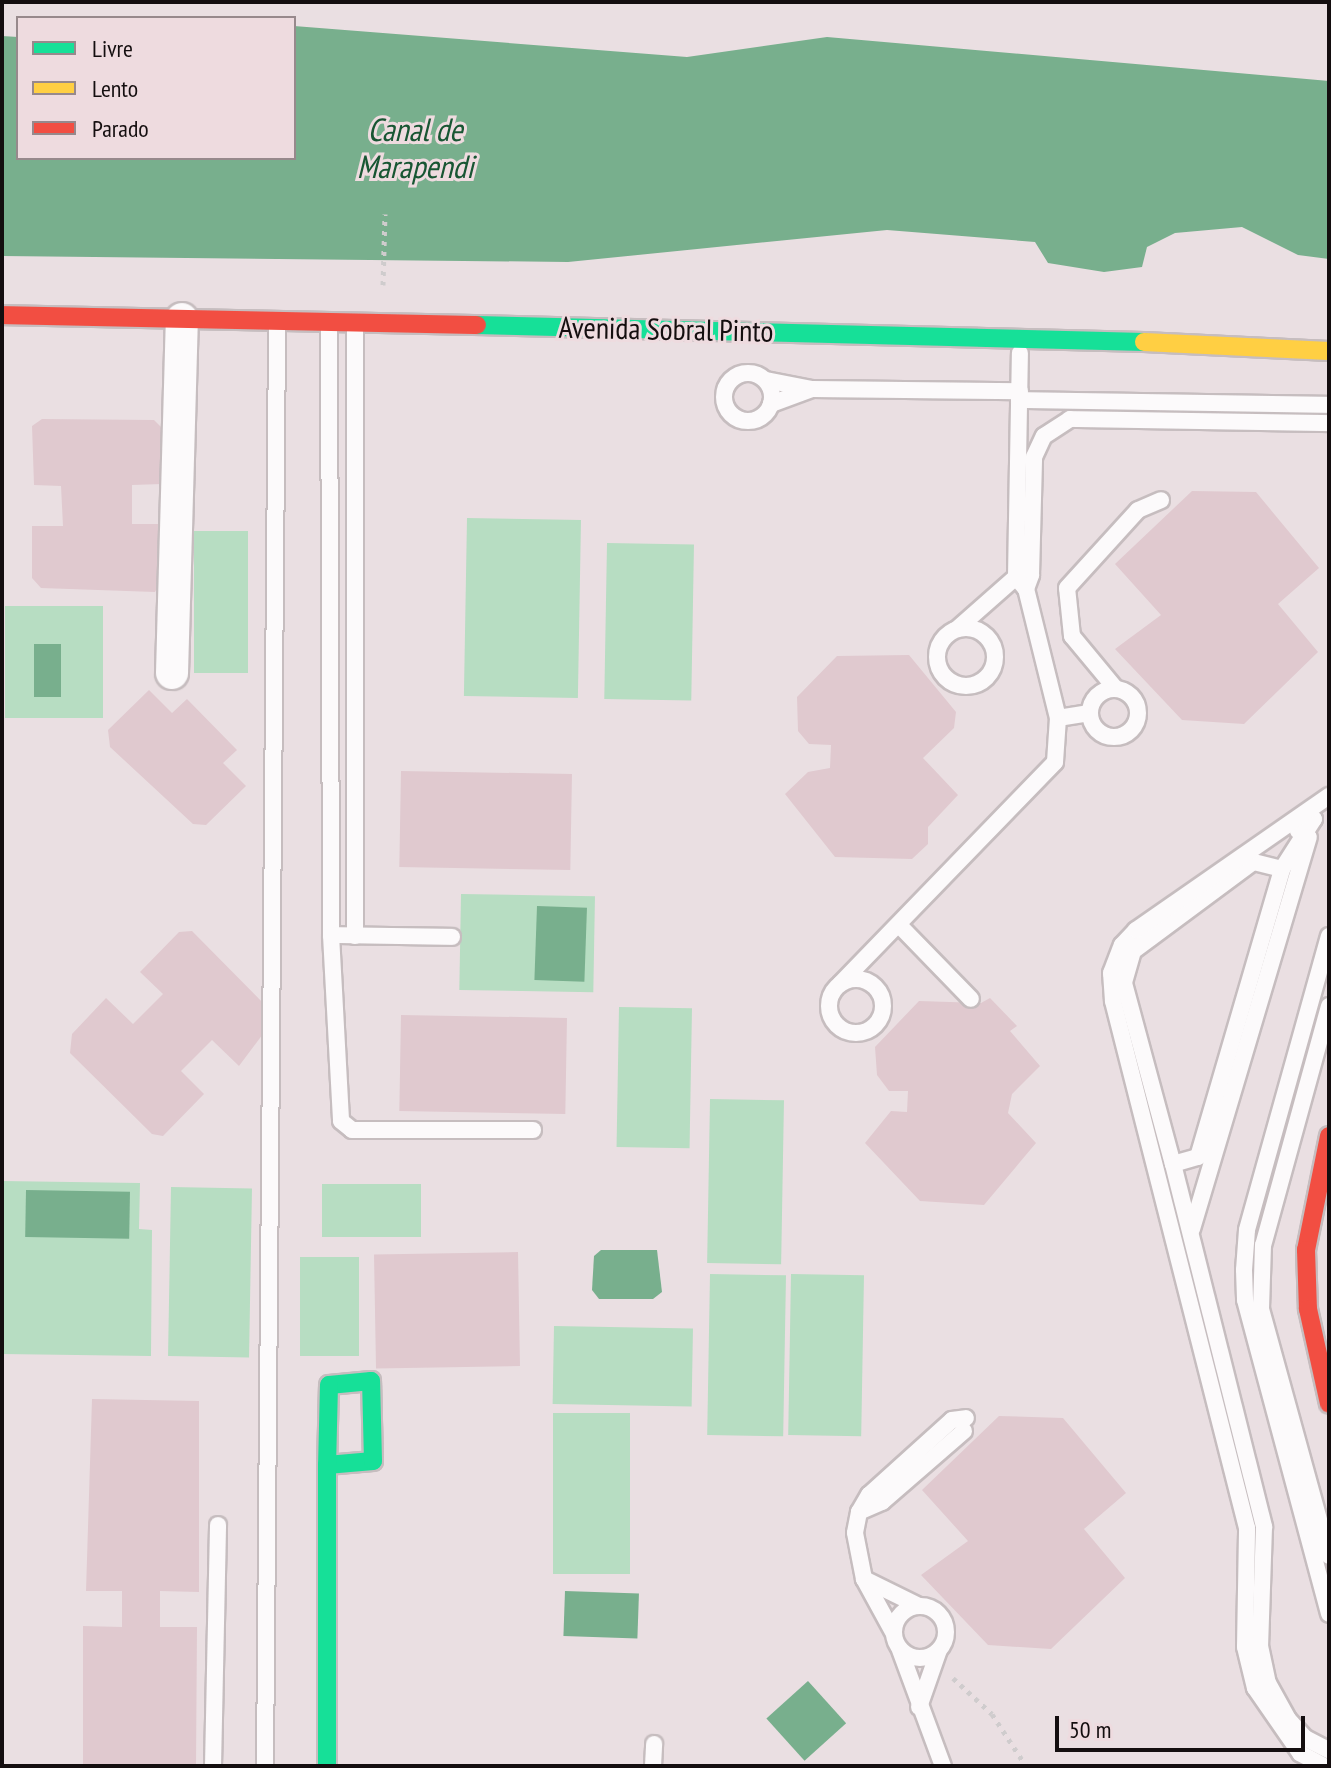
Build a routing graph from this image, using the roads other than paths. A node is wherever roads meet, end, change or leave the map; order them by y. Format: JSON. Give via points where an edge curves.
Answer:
{"nodes":[{"id":1,"x":2,"y":315,"type":"edge"},
{"id":2,"x":276,"y":318,"type":"junction"},
{"id":3,"x":182,"y":319,"type":"junction"},
{"id":4,"x":329,"y":320,"type":"junction"},
{"id":5,"x":355,"y":321,"type":"junction"},
{"id":6,"x":1329,"y":351,"type":"edge"},
{"id":7,"x":1020,"y":353,"type":"dead end"},
{"id":8,"x":766,"y":380,"type":"junction"},
{"id":9,"x":812,"y":389,"type":"junction"},
{"id":10,"x":1020,"y":396,"type":"junction"},
{"id":11,"x":771,"y":404,"type":"junction"},
{"id":12,"x":1329,"y":405,"type":"edge"},
{"id":13,"x":1329,"y":423,"type":"edge"},
{"id":14,"x":1161,"y":500,"type":"dead end"},
{"id":15,"x":1021,"y":583,"type":"junction"},
{"id":16,"x":990,"y":601,"type":"junction"},
{"id":17,"x":957,"y":629,"type":"junction"},
{"id":18,"x":984,"y":633,"type":"junction"},
{"id":19,"x":172,"y":673,"type":"dead end"},
{"id":20,"x":1116,"y":689,"type":"junction"},
{"id":21,"x":1090,"y":713,"type":"junction"},
{"id":22,"x":1058,"y":718,"type":"junction"},
{"id":23,"x":1329,"y":796,"type":"edge"},
{"id":24,"x":1329,"y":809,"type":"edge"},
{"id":25,"x":1314,"y":819,"type":"junction"},
{"id":26,"x":1253,"y":862,"type":"junction"},
{"id":27,"x":1282,"y":869,"type":"junction"},
{"id":28,"x":899,"y":925,"type":"junction"},
{"id":29,"x":331,"y":935,"type":"junction"},
{"id":30,"x":355,"y":936,"type":"junction"},
{"id":31,"x":1329,"y":936,"type":"edge"},
{"id":32,"x":452,"y":937,"type":"dead end"},
{"id":33,"x":876,"y":951,"type":"junction"},
{"id":34,"x":840,"y":984,"type":"junction"},
{"id":35,"x":879,"y":992,"type":"junction"},
{"id":36,"x":971,"y":999,"type":"dead end"},
{"id":37,"x":1329,"y":1006,"type":"edge"},
{"id":38,"x":533,"y":1130,"type":"dead end"},
{"id":39,"x":1329,"y":1136,"type":"edge"},
{"id":40,"x":1173,"y":1164,"type":"junction"},
{"id":41,"x":1192,"y":1231,"type":"junction"},
{"id":42,"x":1329,"y":1404,"type":"edge"},
{"id":43,"x":965,"y":1425,"type":"dead end"},
{"id":44,"x":327,"y":1465,"type":"junction"},
{"id":45,"x":218,"y":1525,"type":"dead end"},
{"id":46,"x":1329,"y":1556,"type":"edge"},
{"id":47,"x":864,"y":1579,"type":"junction"},
{"id":48,"x":919,"y":1606,"type":"junction"},
{"id":49,"x":1329,"y":1614,"type":"edge"},
{"id":50,"x":897,"y":1642,"type":"junction"},
{"id":51,"x":937,"y":1656,"type":"junction"},
{"id":52,"x":919,"y":1707,"type":"junction"},
{"id":53,"x":654,"y":1744,"type":"dead end"},
{"id":54,"x":1329,"y":1750,"type":"edge"},
{"id":55,"x":213,"y":1766,"type":"edge"},
{"id":56,"x":265,"y":1766,"type":"edge"},
{"id":57,"x":327,"y":1766,"type":"edge"},
{"id":58,"x":653,"y":1766,"type":"edge"},
{"id":59,"x":943,"y":1766,"type":"edge"},
{"id":60,"x":1324,"y":1766,"type":"edge"}],
"edges":[{"from":1,"to":3,"type":"street","name":"Avenida Sobral Pinto"},
{"from":2,"to":3,"type":"street","name":"Avenida Sobral Pinto"},
{"from":2,"to":4,"type":"street","name":"Avenida Sobral Pinto"},
{"from":2,"to":56,"type":"lane"},
{"from":3,"to":19,"type":"street"},
{"from":4,"to":5,"type":"street","name":"Avenida Sobral Pinto"},
{"from":4,"to":29,"type":"lane"},
{"from":5,"to":6,"type":"street","name":"Avenida Sobral Pinto","via":[[1056,338]]},
{"from":5,"to":30,"type":"lane"},
{"from":7,"to":10,"type":"lane"},
{"from":8,"to":9,"type":"lane"},
{"from":8,"to":11,"type":"lane"},
{"from":8,"to":11,"type":"lane","via":[[751,373],[735,375],[725,387],[724,403],[732,416],[747,421],[762,417]]},
{"from":9,"to":10,"type":"lane"},
{"from":9,"to":11,"type":"lane"},
{"from":10,"to":12,"type":"lane"},
{"from":10,"to":15,"type":"lane"},
{"from":13,"to":15,"type":"lane","via":[[1070,419],[1044,436],[1034,457],[1031,575]]},
{"from":14,"to":20,"type":"lane","via":[[1138,510],[1067,588],[1072,636]]},
{"from":15,"to":16,"type":"lane"},
{"from":15,"to":22,"type":"lane"},
{"from":16,"to":17,"type":"lane"},
{"from":16,"to":18,"type":"lane"},
{"from":17,"to":18,"type":"lane"},
{"from":17,"to":18,"type":"lane","via":[[942,640],[937,659],[945,677],[963,686],[982,681],[993,667],[994,649]]},
{"from":20,"to":21,"type":"lane","via":[[1101,693]]},
{"from":20,"to":21,"type":"lane","via":[[1130,695],[1138,709],[1130,731],[1108,736],[1095,727]]},
{"from":21,"to":22,"type":"lane"},
{"from":22,"to":28,"type":"lane","via":[[1055,762]]},
{"from":23,"to":60,"type":"lane","via":[[1136,930],[1122,945],[1111,973],[1113,1001],[1247,1528],[1245,1647],[1255,1688],[1300,1753]]},
{"from":24,"to":25,"type":"lane"},
{"from":25,"to":26,"type":"lane"},
{"from":25,"to":27,"type":"lane"},
{"from":25,"to":41,"type":"lane"},
{"from":26,"to":27,"type":"lane"},
{"from":26,"to":40,"type":"lane","via":[[1133,951],[1124,983]]},
{"from":27,"to":40,"type":"lane","via":[[1198,1157]]},
{"from":28,"to":33,"type":"lane"},
{"from":28,"to":36,"type":"lane"},
{"from":29,"to":30,"type":"lane"},
{"from":29,"to":38,"type":"lane","via":[[341,1121],[352,1130]]},
{"from":30,"to":32,"type":"lane"},
{"from":31,"to":49,"type":"lane","via":[[1247,1230],[1244,1270],[1245,1300]]},
{"from":33,"to":34,"type":"lane"},
{"from":33,"to":35,"type":"lane"},
{"from":34,"to":35,"type":"lane","via":[[858,979]]},
{"from":34,"to":35,"type":"lane","via":[[830,998],[831,1016],[851,1033],[876,1024],[883,1009]]},
{"from":37,"to":46,"type":"lane","via":[[1263,1245],[1261,1309]]},
{"from":39,"to":42,"type":"street","via":[[1306,1250],[1308,1309]]},
{"from":40,"to":41,"type":"lane"},
{"from":41,"to":54,"type":"lane","via":[[1264,1527],[1260,1646],[1268,1683],[1296,1729]]},
{"from":43,"to":47,"type":"lane","via":[[952,1420],[869,1495],[855,1533]]},
{"from":44,"to":44,"type":"street","via":[[329,1385],[370,1381],[373,1461]]},
{"from":44,"to":57,"type":"street"},
{"from":45,"to":55,"type":"lane"},
{"from":47,"to":48,"type":"lane"},
{"from":47,"to":50,"type":"lane"},
{"from":48,"to":50,"type":"lane","via":[[903,1612]]},
{"from":48,"to":51,"type":"lane","via":[[936,1611],[946,1625]]},
{"from":50,"to":51,"type":"lane","via":[[924,1658]]},
{"from":50,"to":52,"type":"lane"},
{"from":51,"to":52,"type":"lane"},
{"from":52,"to":59,"type":"lane"},
{"from":53,"to":58,"type":"lane"}]}
